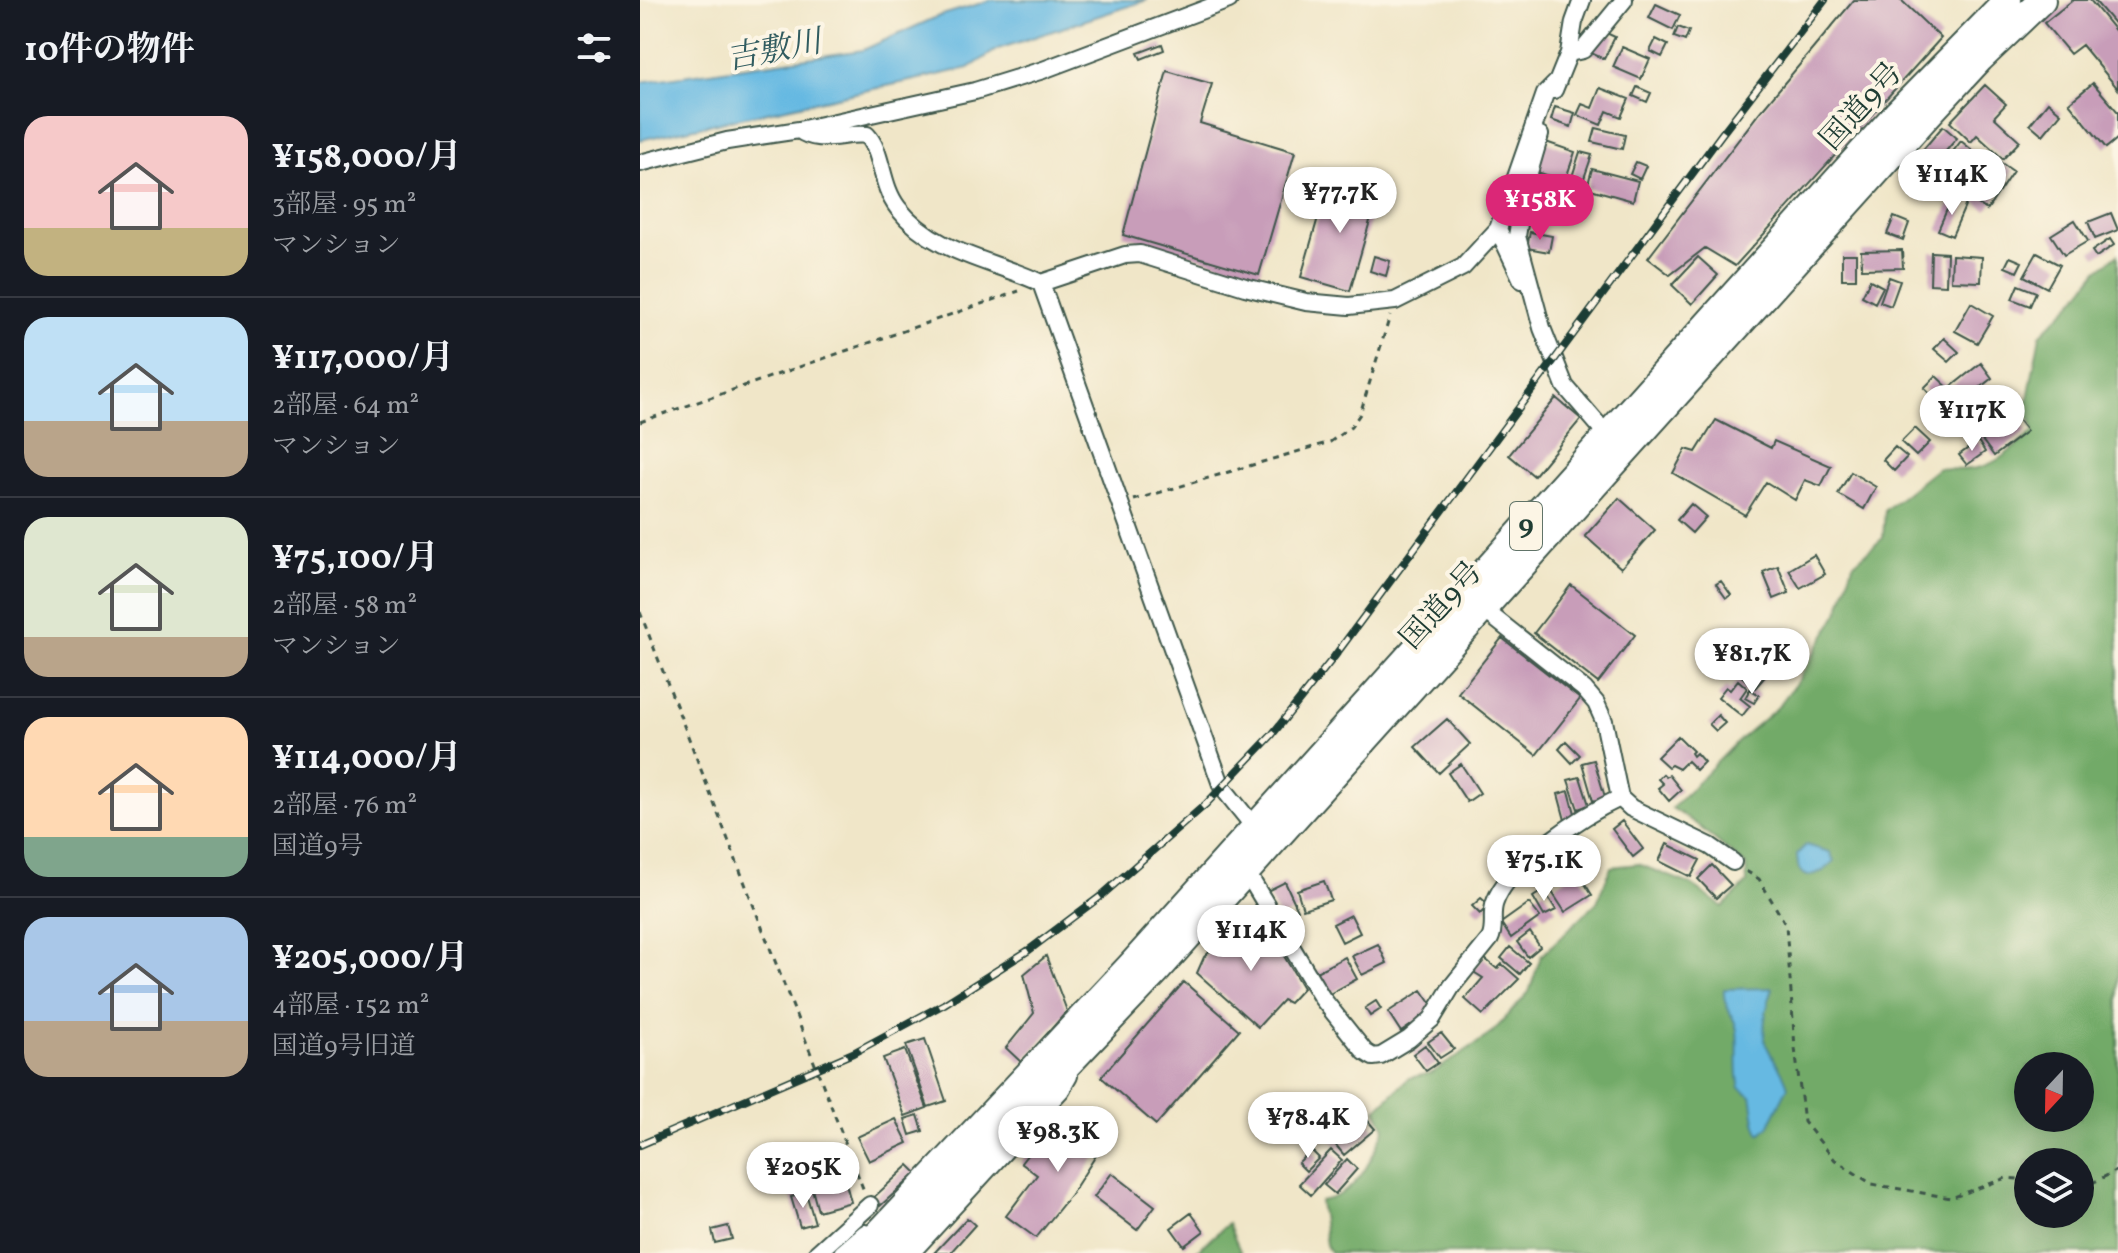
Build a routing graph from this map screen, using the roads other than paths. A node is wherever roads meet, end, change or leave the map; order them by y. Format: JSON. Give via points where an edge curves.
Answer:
{"nodes":[{"id":1,"x":1229,"y":0,"type":"edge"},
{"id":2,"x":1582,"y":0,"type":"edge"},
{"id":3,"x":1624,"y":0,"type":"edge"},
{"id":4,"x":2008,"y":0,"type":"edge"},
{"id":5,"x":2042,"y":0,"type":"edge"},
{"id":6,"x":1569,"y":53,"type":"junction"},
{"id":7,"x":1558,"y":81,"type":"junction"},
{"id":8,"x":799,"y":130,"type":"junction"},
{"id":9,"x":640,"y":163,"type":"edge"},
{"id":10,"x":1498,"y":229,"type":"junction"},
{"id":11,"x":1041,"y":283,"type":"junction"},
{"id":12,"x":1532,"y":289,"type":"junction"},
{"id":13,"x":1608,"y":436,"type":"junction"},
{"id":14,"x":1483,"y":609,"type":"junction"},
{"id":15,"x":1620,"y":798,"type":"junction"},
{"id":16,"x":1255,"y":828,"type":"junction"},
{"id":17,"x":1733,"y":862,"type":"road end"},
{"id":18,"x":1246,"y":871,"type":"junction"},
{"id":19,"x":1083,"y":1050,"type":"junction"},
{"id":20,"x":870,"y":1205,"type":"road end"},
{"id":21,"x":900,"y":1210,"type":"junction"},
{"id":22,"x":817,"y":1253,"type":"edge"},
{"id":23,"x":842,"y":1253,"type":"edge"},
{"id":24,"x":860,"y":1253,"type":"edge"},
{"id":25,"x":888,"y":1253,"type":"edge"},
{"id":26,"x":911,"y":1253,"type":"edge"}],
"edges":[{"from":1,"to":8,"type":"street","via":[[1003,83]]},
{"from":2,"to":6,"type":"street"},
{"from":3,"to":6,"type":"street","via":[[1583,50]]},
{"from":4,"to":13,"type":"highway","name":"国道9号","number":"9","via":[[1898,112]]},
{"from":5,"to":14,"type":"highway","name":"国道9号","number":"9","via":[[1928,115]]},
{"from":6,"to":7,"type":"street"},
{"from":7,"to":10,"type":"street","via":[[1545,94]]},
{"from":7,"to":12,"type":"street","via":[[1518,217],[1517,236]]},
{"from":8,"to":9,"type":"street"},
{"from":8,"to":11,"type":"street","via":[[824,138],[867,135],[875,142],[883,181],[898,208],[919,228],[952,250]]},
{"from":10,"to":11,"type":"street","via":[[1463,267],[1395,301],[1349,306],[1306,302],[1140,254]]},
{"from":10,"to":12,"type":"street","via":[[1522,280]]},
{"from":11,"to":16,"type":"street","via":[[1222,787]]},
{"from":12,"to":13,"type":"street","via":[[1565,386]]},
{"from":13,"to":16,"type":"highway","name":"国道9号","number":"9"},
{"from":14,"to":15,"type":"street","via":[[1596,703]]},
{"from":14,"to":18,"type":"highway","name":"国道9号","number":"9"},
{"from":15,"to":17,"type":"street"},
{"from":15,"to":18,"type":"street","via":[[1546,845],[1511,878],[1495,902],[1490,939],[1452,986],[1440,1010],[1381,1056],[1365,1052],[1322,998]]},
{"from":16,"to":21,"type":"highway","name":"国道9号","number":"9"},
{"from":18,"to":19,"type":"highway","name":"国道9号","number":"9"},
{"from":19,"to":25,"type":"highway","name":"国道9号","number":"9"},
{"from":19,"to":26,"type":"street","via":[[1061,1090]]},
{"from":20,"to":22,"type":"street"},
{"from":21,"to":23,"type":"street"},
{"from":21,"to":24,"type":"highway","name":"国道9号","number":"9"}]}
